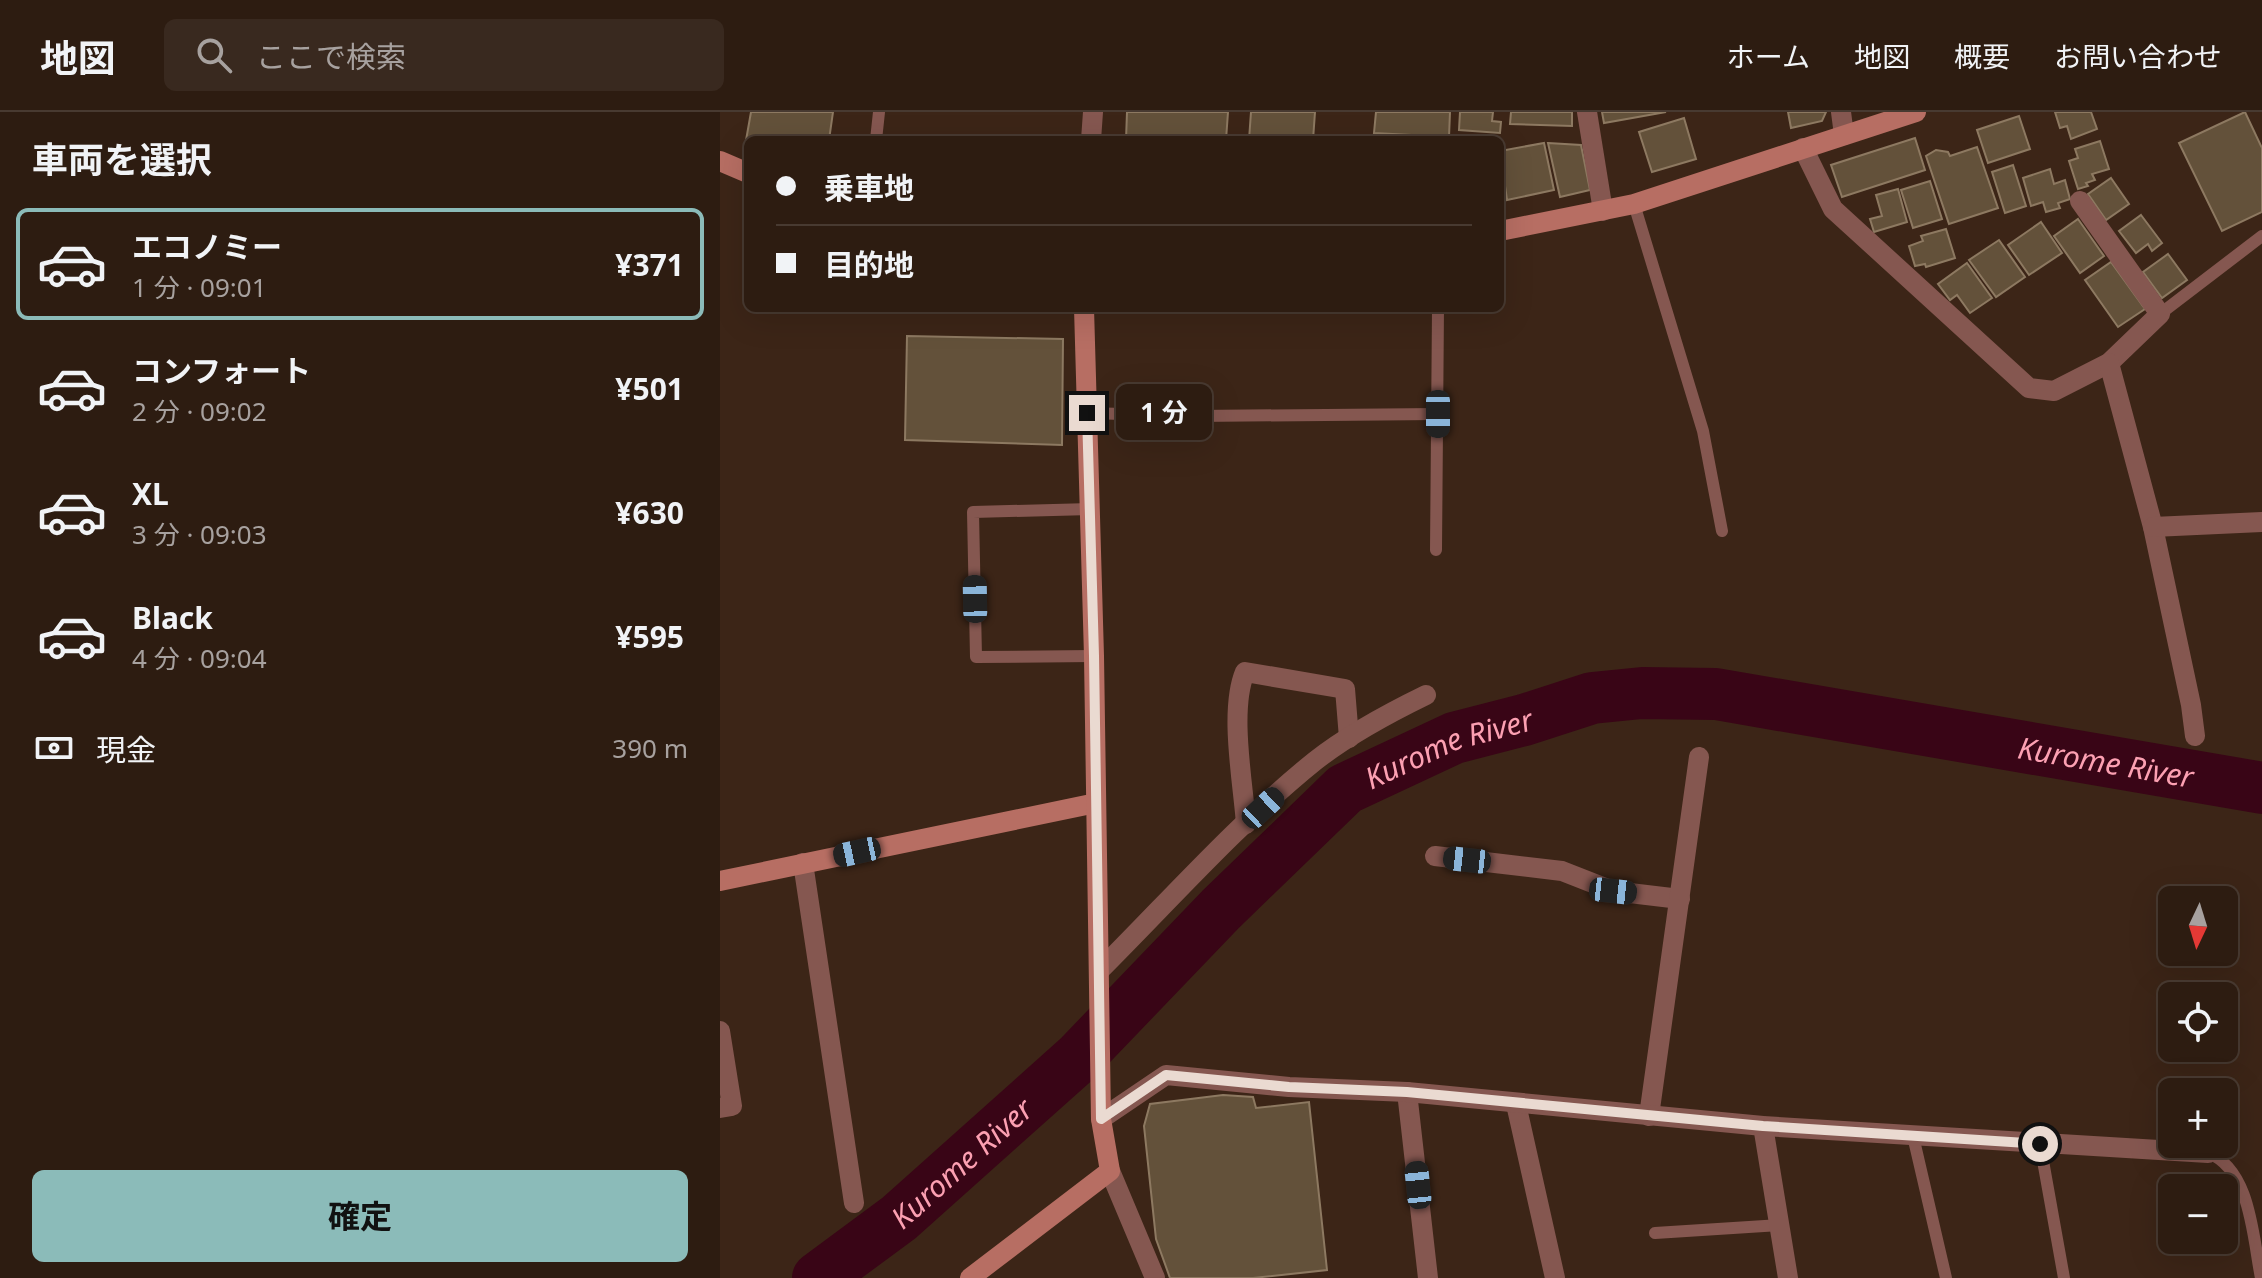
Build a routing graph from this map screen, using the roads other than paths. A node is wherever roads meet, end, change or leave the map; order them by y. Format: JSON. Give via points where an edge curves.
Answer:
{"nodes":[{"id":1,"x":879,"y":112,"type":"edge"},
{"id":2,"x":1093,"y":112,"type":"edge"},
{"id":3,"x":1587,"y":112,"type":"edge"},
{"id":4,"x":1841,"y":112,"type":"edge"},
{"id":5,"x":1916,"y":112,"type":"edge"},
{"id":6,"x":1844,"y":135,"type":"junction"},
{"id":7,"x":876,"y":136,"type":"edge"},
{"id":8,"x":1091,"y":136,"type":"edge"},
{"id":9,"x":1803,"y":148,"type":"junction"},
{"id":10,"x":720,"y":161,"type":"edge"},
{"id":11,"x":744,"y":171,"type":"edge"},
{"id":12,"x":2080,"y":201,"type":"dead end"},
{"id":13,"x":1634,"y":204,"type":"junction"},
{"id":14,"x":1603,"y":211,"type":"junction"},
{"id":15,"x":1504,"y":230,"type":"edge"},
{"id":16,"x":2262,"y":236,"type":"edge"},
{"id":17,"x":1084,"y":312,"type":"edge"},
{"id":18,"x":1438,"y":312,"type":"edge"},
{"id":19,"x":2160,"y":314,"type":"junction"},
{"id":20,"x":2109,"y":363,"type":"junction"},
{"id":21,"x":1087,"y":413,"type":"junction"},
{"id":22,"x":1438,"y":414,"type":"junction"},
{"id":23,"x":1091,"y":509,"type":"junction"},
{"id":24,"x":2262,"y":522,"type":"edge"},
{"id":25,"x":2153,"y":527,"type":"junction"},
{"id":26,"x":1722,"y":531,"type":"dead end"},
{"id":27,"x":1436,"y":550,"type":"dead end"},
{"id":28,"x":1094,"y":656,"type":"junction"},
{"id":29,"x":1426,"y":695,"type":"dead end"},
{"id":30,"x":2195,"y":736,"type":"dead end"},
{"id":31,"x":1349,"y":738,"type":"junction"},
{"id":32,"x":1699,"y":757,"type":"dead end"},
{"id":33,"x":1096,"y":803,"type":"junction"},
{"id":34,"x":1246,"y":824,"type":"junction"},
{"id":35,"x":1435,"y":856,"type":"dead end"},
{"id":36,"x":803,"y":863,"type":"junction"},
{"id":37,"x":720,"y":881,"type":"edge"},
{"id":38,"x":1680,"y":899,"type":"junction"},
{"id":39,"x":1099,"y":971,"type":"junction"},
{"id":40,"x":720,"y":1031,"type":"edge"},
{"id":41,"x":1407,"y":1092,"type":"junction"},
{"id":42,"x":1516,"y":1104,"type":"junction"},
{"id":43,"x":720,"y":1108,"type":"edge"},
{"id":44,"x":1101,"y":1110,"type":"junction"},
{"id":45,"x":1649,"y":1116,"type":"junction"},
{"id":46,"x":1763,"y":1126,"type":"junction"},
{"id":47,"x":1913,"y":1136,"type":"junction"},
{"id":48,"x":2040,"y":1144,"type":"junction"},
{"id":49,"x":2158,"y":1150,"type":"edge"},
{"id":50,"x":2220,"y":1158,"type":"edge"},
{"id":51,"x":1110,"y":1171,"type":"junction"},
{"id":52,"x":854,"y":1203,"type":"dead end"},
{"id":53,"x":1781,"y":1225,"type":"junction"},
{"id":54,"x":1655,"y":1233,"type":"dead end"},
{"id":55,"x":970,"y":1278,"type":"edge"},
{"id":56,"x":1155,"y":1278,"type":"edge"},
{"id":57,"x":1428,"y":1278,"type":"edge"},
{"id":58,"x":1555,"y":1278,"type":"edge"},
{"id":59,"x":1788,"y":1278,"type":"edge"},
{"id":60,"x":1946,"y":1278,"type":"edge"},
{"id":61,"x":2064,"y":1278,"type":"edge"},
{"id":62,"x":2261,"y":1278,"type":"edge"}],
"edges":[{"from":1,"to":7,"type":"lane"},
{"from":2,"to":8,"type":"street"},
{"from":3,"to":14,"type":"street"},
{"from":4,"to":6,"type":"street"},
{"from":5,"to":6,"type":"street"},
{"from":6,"to":9,"type":"street"},
{"from":9,"to":13,"type":"street"},
{"from":9,"to":20,"type":"street","via":[[1833,209],[2029,388],[2054,391]]},
{"from":10,"to":11,"type":"street"},
{"from":12,"to":19,"type":"street"},
{"from":13,"to":14,"type":"street"},
{"from":13,"to":26,"type":"lane","via":[[1703,431]]},
{"from":14,"to":15,"type":"street"},
{"from":16,"to":19,"type":"lane"},
{"from":17,"to":21,"type":"street"},
{"from":18,"to":22,"type":"lane"},
{"from":19,"to":20,"type":"street"},
{"from":20,"to":25,"type":"street"},
{"from":21,"to":22,"type":"lane"},
{"from":21,"to":23,"type":"street"},
{"from":22,"to":27,"type":"lane"},
{"from":23,"to":28,"type":"street"},
{"from":23,"to":28,"type":"lane","via":[[973,512],[976,657]]},
{"from":24,"to":25,"type":"street"},
{"from":25,"to":30,"type":"street"},
{"from":28,"to":33,"type":"street"},
{"from":29,"to":31,"type":"street"},
{"from":31,"to":34,"type":"street","via":[[1316,760]]},
{"from":31,"to":34,"type":"street","via":[[1345,689],[1245,672],[1237,710]]},
{"from":32,"to":38,"type":"street"},
{"from":33,"to":36,"type":"street"},
{"from":33,"to":39,"type":"street"},
{"from":34,"to":39,"type":"street"},
{"from":35,"to":38,"type":"street","via":[[1562,871],[1613,891]]},
{"from":36,"to":37,"type":"street"},
{"from":36,"to":52,"type":"street"},
{"from":38,"to":45,"type":"street"},
{"from":39,"to":44,"type":"street"},
{"from":40,"to":43,"type":"street","via":[[732,1106]]},
{"from":41,"to":42,"type":"street"},
{"from":41,"to":44,"type":"street","via":[[1166,1075]]},
{"from":41,"to":57,"type":"street"},
{"from":42,"to":45,"type":"street"},
{"from":42,"to":58,"type":"street"},
{"from":44,"to":51,"type":"street"},
{"from":45,"to":46,"type":"street"},
{"from":46,"to":47,"type":"street"},
{"from":46,"to":53,"type":"street"},
{"from":47,"to":48,"type":"street"},
{"from":47,"to":60,"type":"lane"},
{"from":48,"to":49,"type":"street"},
{"from":48,"to":61,"type":"lane"},
{"from":50,"to":62,"type":"lane","via":[[2243,1188]]},
{"from":51,"to":55,"type":"street"},
{"from":51,"to":56,"type":"street"},
{"from":53,"to":54,"type":"lane"},
{"from":53,"to":59,"type":"street"}]}
